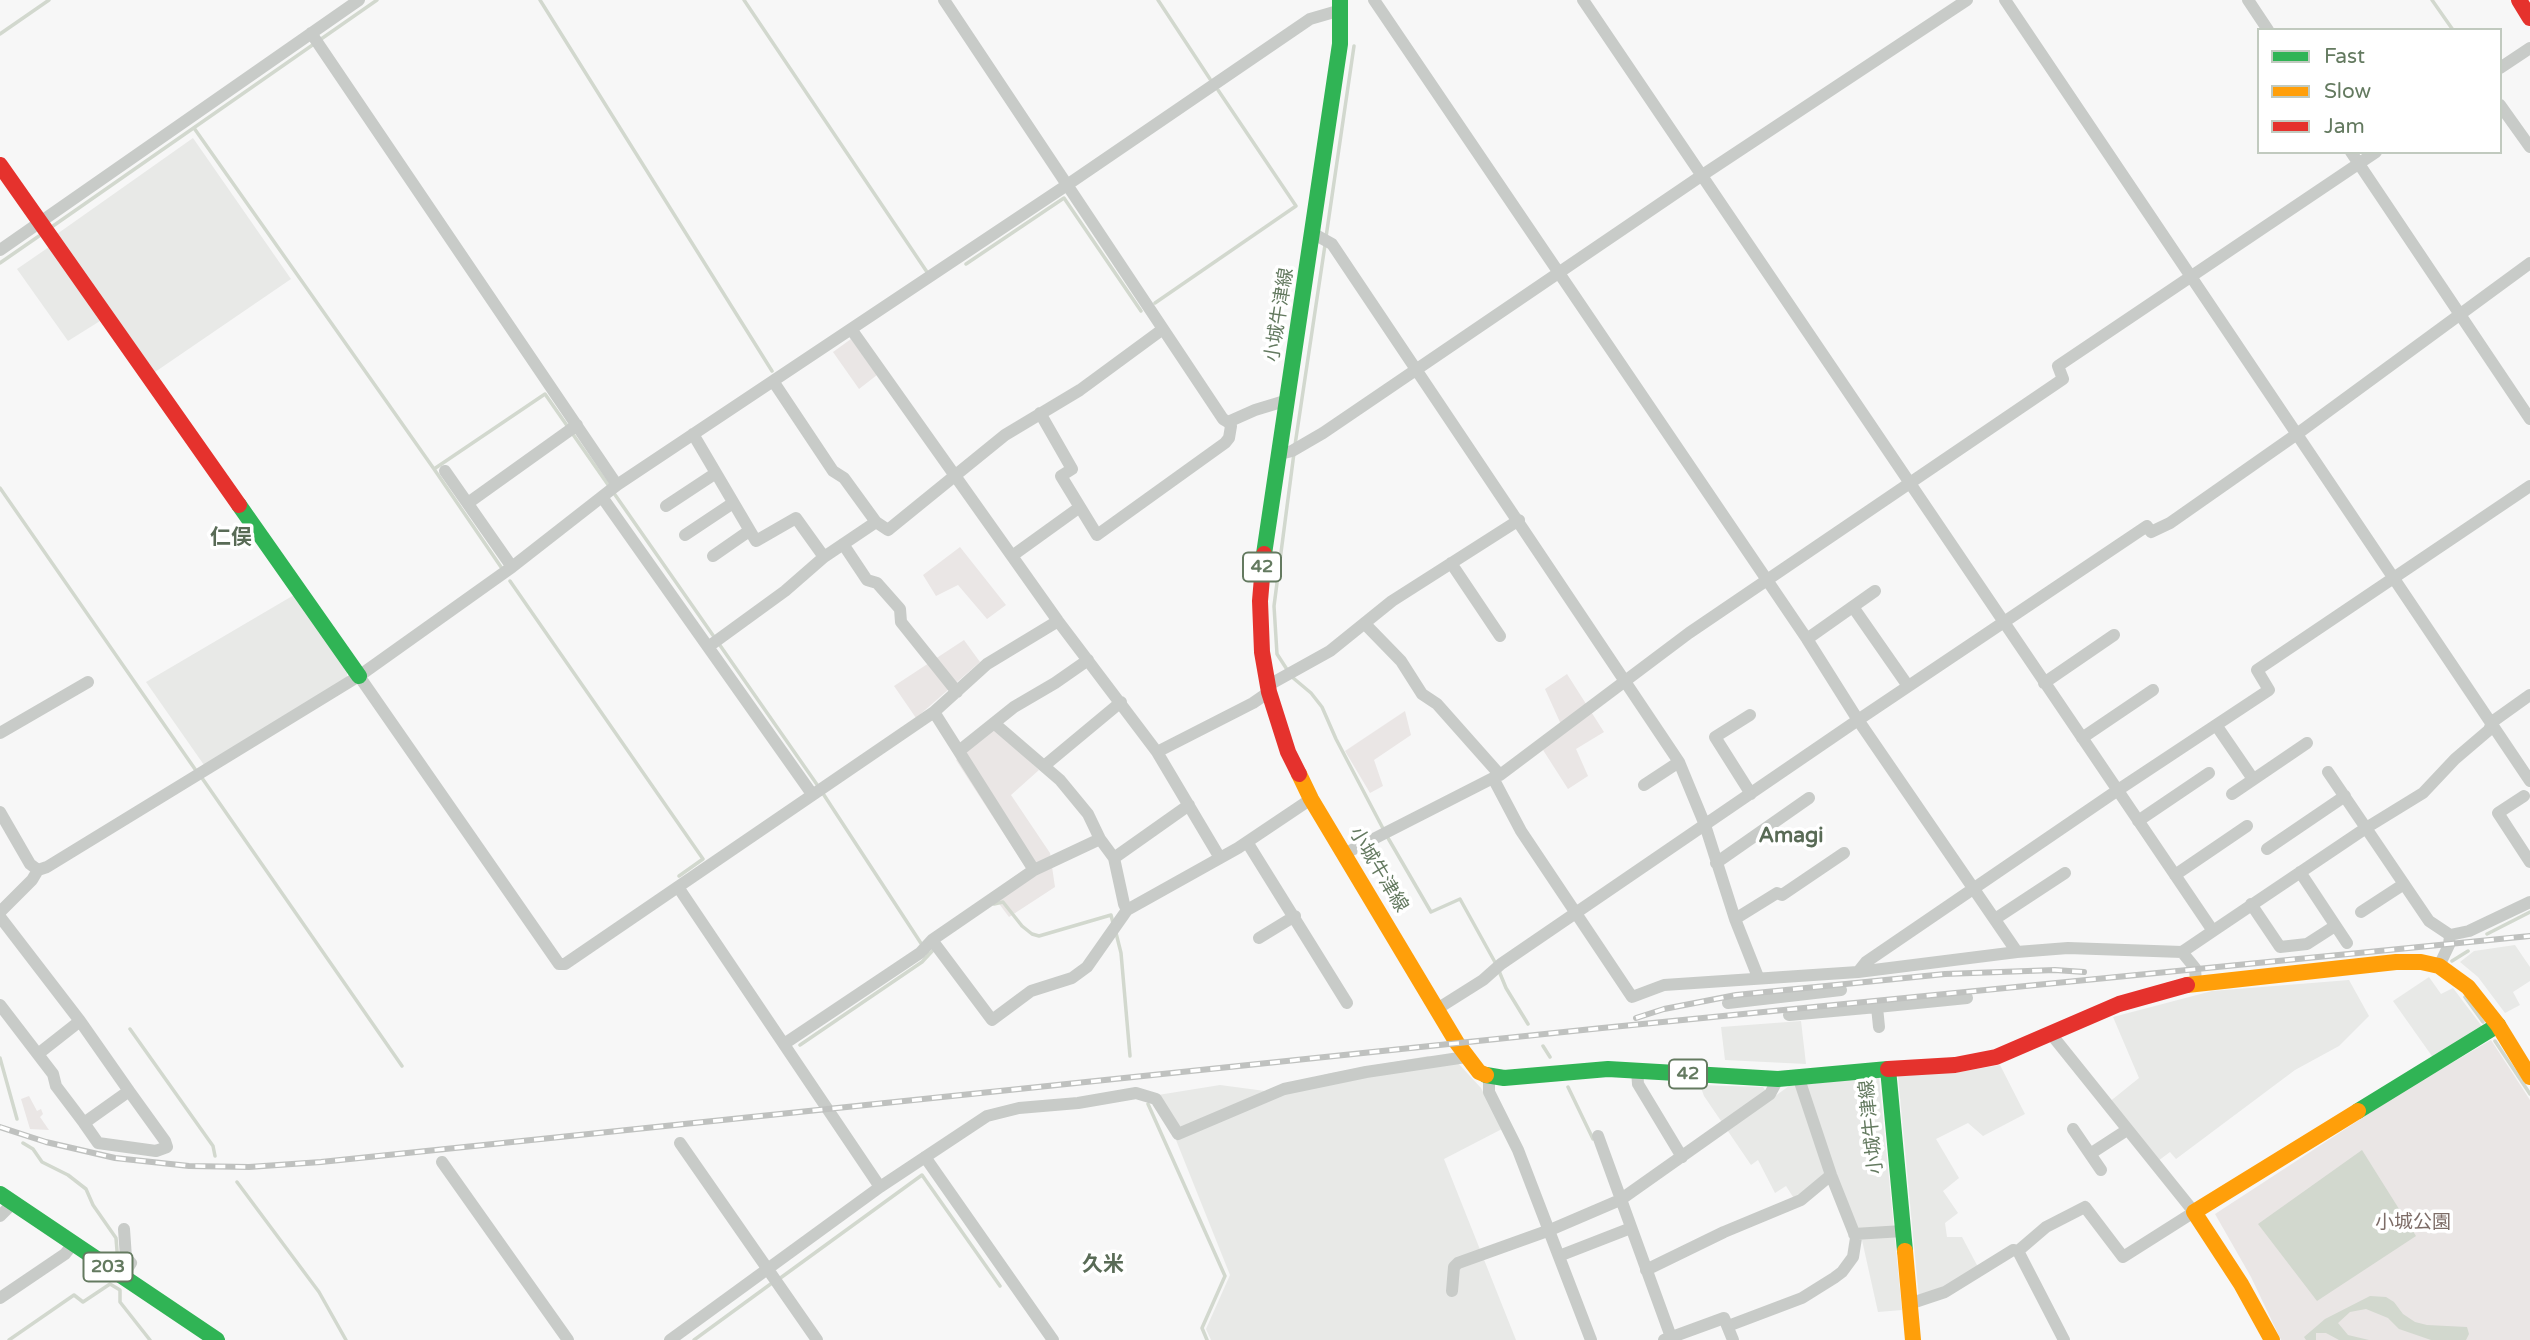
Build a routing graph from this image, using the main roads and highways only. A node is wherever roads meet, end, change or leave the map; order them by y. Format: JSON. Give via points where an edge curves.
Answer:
{"nodes":[{"id":1,"x":1341,"y":5,"type":"edge"},
{"id":2,"x":0,"y":164,"type":"edge"},
{"id":3,"x":359,"y":676,"type":"road end"},
{"id":4,"x":2498,"y":1025,"type":"junction"},
{"id":5,"x":1888,"y":1069,"type":"junction"},
{"id":6,"x":2530,"y":1077,"type":"edge"},
{"id":7,"x":6,"y":1199,"type":"edge"},
{"id":8,"x":2273,"y":1339,"type":"edge"},
{"id":9,"x":217,"y":1340,"type":"edge"},
{"id":10,"x":1913,"y":1340,"type":"edge"}],
"edges":[{"from":1,"to":5,"type":"main road","name":"小城牛津線","number":"42","via":[[1321,237],[1288,400],[1291,450],[1261,575],[1260,601],[1268,689],[1288,752],[1311,799],[1466,1058],[1479,1072],[1504,1078],[1608,1069],[1799,1079]]},
{"from":2,"to":3,"type":"main road"},
{"from":4,"to":5,"type":"main road","via":[[2468,986],[2439,966],[2396,962],[2159,990],[1996,1057]]},
{"from":4,"to":6,"type":"main road"},
{"from":4,"to":8,"type":"main road","via":[[2194,1212]]},
{"from":5,"to":10,"type":"main road","name":"小城牛津線"},
{"from":7,"to":9,"type":"main road","number":"203"}]}
